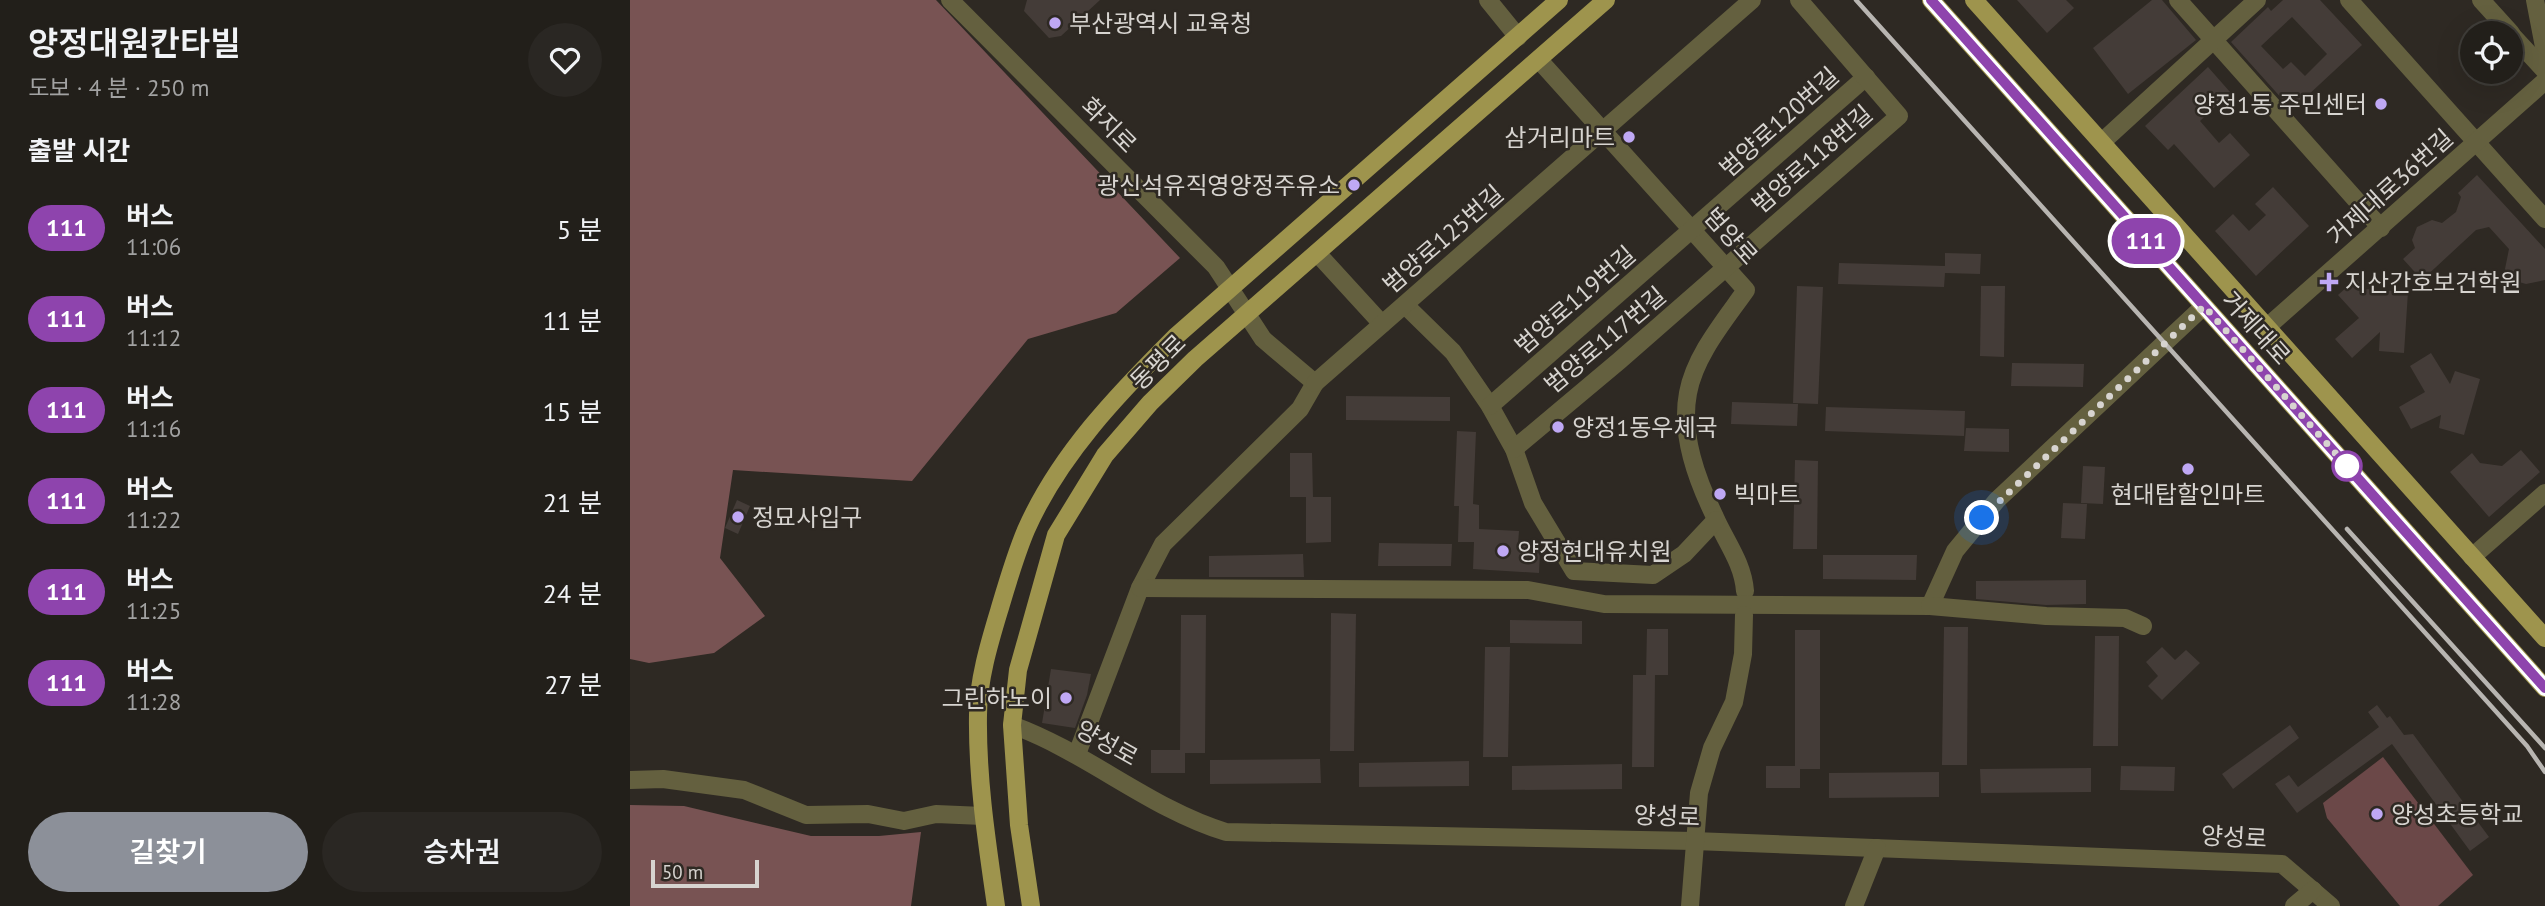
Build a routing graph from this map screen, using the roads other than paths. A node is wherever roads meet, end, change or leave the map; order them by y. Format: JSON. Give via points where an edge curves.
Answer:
{"nodes":[{"id":1,"x":950,"y":0,"type":"edge"},
{"id":2,"x":1488,"y":0,"type":"edge"},
{"id":3,"x":1559,"y":0,"type":"edge"},
{"id":4,"x":1606,"y":0,"type":"edge"},
{"id":5,"x":1752,"y":0,"type":"edge"},
{"id":6,"x":1799,"y":0,"type":"edge"},
{"id":7,"x":1931,"y":0,"type":"edge"},
{"id":8,"x":1974,"y":0,"type":"edge"},
{"id":9,"x":2178,"y":0,"type":"edge"},
{"id":10,"x":2257,"y":0,"type":"edge"},
{"id":11,"x":2350,"y":0,"type":"edge"},
{"id":12,"x":2481,"y":0,"type":"edge"},
{"id":13,"x":2535,"y":0,"type":"edge"},
{"id":14,"x":2500,"y":21,"type":"edge"},
{"id":15,"x":1518,"y":37,"type":"junction"},
{"id":16,"x":2213,"y":40,"type":"junction"},
{"id":17,"x":2523,"y":47,"type":"edge"},
{"id":18,"x":2545,"y":52,"type":"edge"},
{"id":19,"x":1539,"y":60,"type":"junction"},
{"id":20,"x":2545,"y":71,"type":"edge"},
{"id":21,"x":1866,"y":77,"type":"junction"},
{"id":22,"x":2545,"y":81,"type":"edge"},
{"id":23,"x":1602,"y":131,"type":"junction"},
{"id":24,"x":2102,"y":142,"type":"junction"},
{"id":25,"x":2477,"y":142,"type":"junction"},
{"id":26,"x":2545,"y":219,"type":"edge"},
{"id":27,"x":2381,"y":228,"type":"junction"},
{"id":28,"x":1693,"y":231,"type":"junction"},
{"id":29,"x":1317,"y":253,"type":"junction"},
{"id":30,"x":1727,"y":268,"type":"junction"},
{"id":31,"x":1230,"y":288,"type":"junction"},
{"id":32,"x":1406,"y":306,"type":"junction"},
{"id":33,"x":2204,"y":306,"type":"junction"},
{"id":34,"x":1244,"y":314,"type":"junction"},
{"id":35,"x":1382,"y":324,"type":"junction"},
{"id":36,"x":2266,"y":328,"type":"junction"},
{"id":37,"x":1315,"y":383,"type":"junction"},
{"id":38,"x":1490,"y":406,"type":"junction"},
{"id":39,"x":1514,"y":449,"type":"junction"},
{"id":40,"x":2545,"y":493,"type":"edge"},
{"id":41,"x":1716,"y":520,"type":"junction"},
{"id":42,"x":2472,"y":558,"type":"junction"},
{"id":43,"x":1574,"y":571,"type":"junction"},
{"id":44,"x":1140,"y":588,"type":"junction"},
{"id":45,"x":1745,"y":592,"type":"dead end"},
{"id":46,"x":1572,"y":597,"type":"junction"},
{"id":47,"x":1930,"y":606,"type":"junction"},
{"id":48,"x":1744,"y":615,"type":"dead end"},
{"id":49,"x":2143,"y":626,"type":"dead end"},
{"id":50,"x":2542,"y":628,"type":"edge"},
{"id":51,"x":2545,"y":688,"type":"edge"},
{"id":52,"x":1012,"y":725,"type":"junction"},
{"id":53,"x":1077,"y":754,"type":"junction"},
{"id":54,"x":630,"y":780,"type":"edge"},
{"id":55,"x":983,"y":816,"type":"junction"},
{"id":56,"x":1694,"y":841,"type":"junction"},
{"id":57,"x":1877,"y":848,"type":"junction"},
{"id":58,"x":2313,"y":890,"type":"junction"},
{"id":59,"x":996,"y":906,"type":"edge"},
{"id":60,"x":1031,"y":906,"type":"edge"},
{"id":61,"x":1690,"y":906,"type":"edge"},
{"id":62,"x":1854,"y":906,"type":"edge"},
{"id":63,"x":2294,"y":906,"type":"edge"},
{"id":64,"x":2331,"y":906,"type":"edge"}],
"edges":[{"from":1,"to":31,"type":"street","name":"화지로","via":[[1216,267]]},
{"from":2,"to":15,"type":"street"},
{"from":3,"to":15,"type":"main road","name":"동평로"},
{"from":4,"to":19,"type":"main road","name":"동평로"},
{"from":5,"to":23,"type":"street","name":"범양로125번길"},
{"from":6,"to":21,"type":"street"},
{"from":7,"to":33,"type":"main road","name":"거제대로"},
{"from":8,"to":24,"type":"main road","name":"거제대로"},
{"from":9,"to":16,"type":"street"},
{"from":10,"to":16,"type":"street"},
{"from":11,"to":25,"type":"street"},
{"from":12,"to":14,"type":"street"},
{"from":13,"to":18,"type":"street"},
{"from":15,"to":31,"type":"main road","name":"동평로"},
{"from":16,"to":24,"type":"street"},
{"from":16,"to":27,"type":"street"},
{"from":17,"to":20,"type":"street"},
{"from":19,"to":23,"type":"street","name":"범양로"},
{"from":19,"to":29,"type":"main road","name":"동평로"},
{"from":21,"to":28,"type":"street","name":"범양로120번길"},
{"from":21,"to":30,"type":"street","name":"범양로118번길","via":[[1899,116]]},
{"from":22,"to":25,"type":"street","name":"거제대로36번길"},
{"from":23,"to":28,"type":"street","name":"범양로"},
{"from":23,"to":32,"type":"street","name":"범양로125번길"},
{"from":24,"to":36,"type":"main road","name":"거제대로"},
{"from":25,"to":26,"type":"street"},
{"from":25,"to":27,"type":"street","name":"거제대로36번길"},
{"from":27,"to":36,"type":"street","name":"거제대로36번길"},
{"from":28,"to":30,"type":"street","name":"범양로"},
{"from":28,"to":38,"type":"street","name":"범양로119번길"},
{"from":29,"to":34,"type":"main road","name":"동평로"},
{"from":29,"to":35,"type":"street"},
{"from":30,"to":39,"type":"street","name":"범양로117번길"},
{"from":30,"to":41,"type":"street","name":"범양로","via":[[1746,290],[1708,345],[1688,392],[1688,445]]},
{"from":31,"to":34,"type":"street","name":"화지로"},
{"from":31,"to":55,"type":"main road","name":"동평로","via":[[1116,397],[1064,466],[1027,528],[994,625],[981,689]]},
{"from":32,"to":35,"type":"street","name":"범양로125번길"},
{"from":32,"to":38,"type":"street","via":[[1453,352]]},
{"from":33,"to":47,"type":"street","via":[[1997,500],[1955,551]]},
{"from":33,"to":51,"type":"main road","name":"거제대로"},
{"from":34,"to":37,"type":"street","name":"화지로","via":[[1263,339]]},
{"from":34,"to":52,"type":"main road","name":"동평로","via":[[1150,403],[1105,456],[1056,535],[1018,670]]},
{"from":35,"to":37,"type":"street","name":"범양로125번길"},
{"from":36,"to":42,"type":"main road","name":"거제대로"},
{"from":37,"to":44,"type":"street","name":"범양로125번길","via":[[1300,409],[1163,544]]},
{"from":38,"to":39,"type":"street"},
{"from":39,"to":43,"type":"street","via":[[1533,503]]},
{"from":40,"to":42,"type":"street"},
{"from":41,"to":43,"type":"street","via":[[1684,554],[1653,575]]},
{"from":41,"to":45,"type":"street","name":"범양로","via":[[1737,556]]},
{"from":42,"to":50,"type":"main road","name":"거제대로"},
{"from":43,"to":46,"type":"street"},
{"from":44,"to":46,"type":"street","via":[[1528,590]]},
{"from":44,"to":53,"type":"street","name":"범양로125번길"},
{"from":46,"to":47,"type":"street","via":[[1604,604]]},
{"from":47,"to":49,"type":"street","via":[[2034,616],[2124,618]]},
{"from":48,"to":56,"type":"street","via":[[1734,702],[1702,782]]},
{"from":52,"to":53,"type":"street","name":"양성로"},
{"from":52,"to":60,"type":"main road","name":"동평로"},
{"from":53,"to":56,"type":"street","name":"양성로","via":[[1199,824],[1226,832]]},
{"from":54,"to":55,"type":"street","via":[[663,779],[744,790],[806,815],[868,814],[904,821],[936,814]]},
{"from":55,"to":59,"type":"main road","name":"동평로"},
{"from":56,"to":57,"type":"street","name":"양성로"},
{"from":56,"to":61,"type":"street"},
{"from":57,"to":58,"type":"street","name":"양성로","via":[[2282,864]]},
{"from":57,"to":62,"type":"street"},
{"from":58,"to":63,"type":"street"},
{"from":58,"to":64,"type":"street","name":"양성로"}]}
